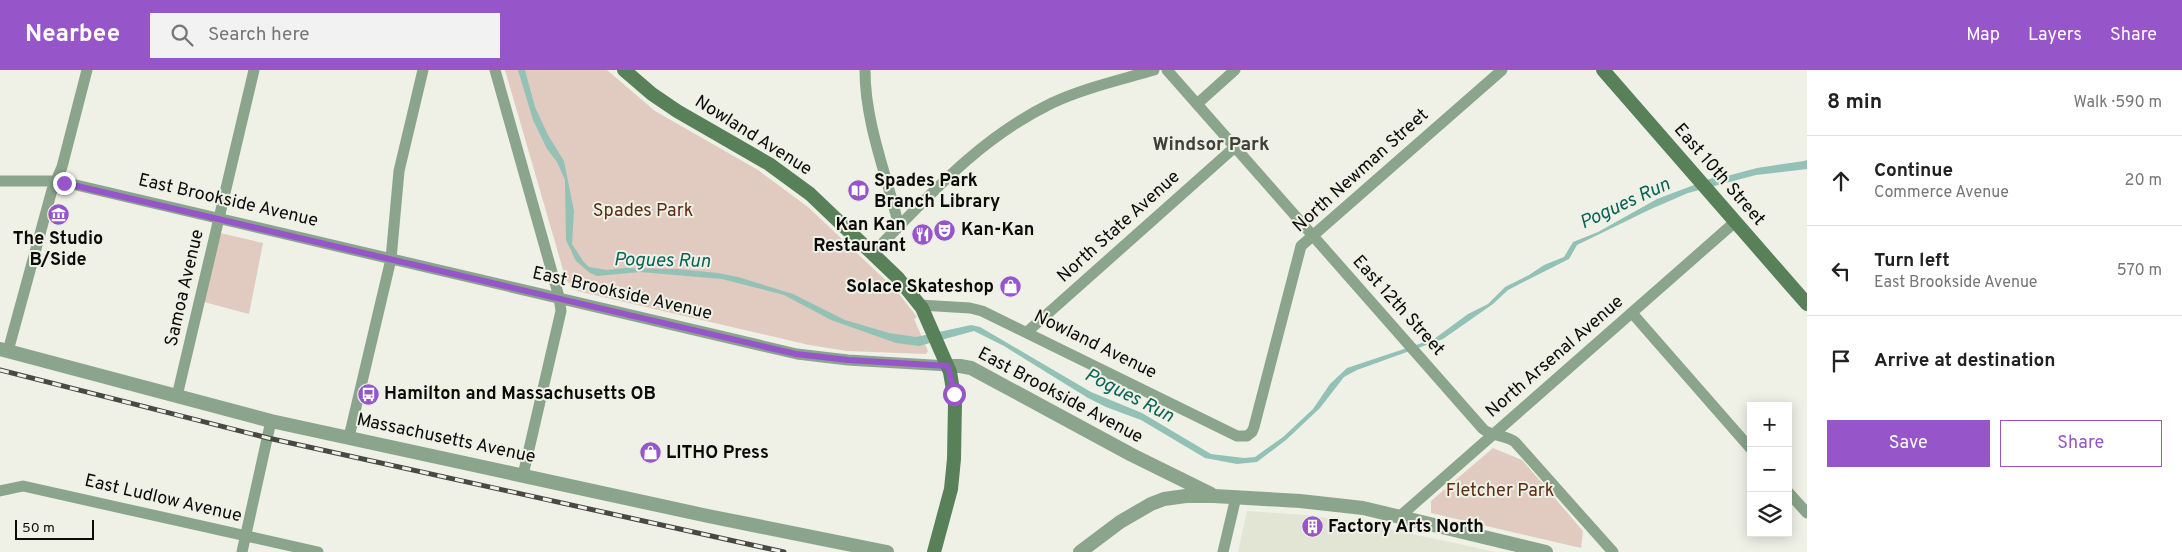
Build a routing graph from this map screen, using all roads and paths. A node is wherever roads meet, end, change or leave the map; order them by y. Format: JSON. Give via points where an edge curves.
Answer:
{"nodes":[{"id":1,"x":87,"y":70,"type":"edge"},
{"id":2,"x":254,"y":70,"type":"edge"},
{"id":3,"x":423,"y":70,"type":"edge"},
{"id":4,"x":495,"y":70,"type":"edge"},
{"id":5,"x":624,"y":70,"type":"edge"},
{"id":6,"x":864,"y":70,"type":"edge"},
{"id":7,"x":1154,"y":70,"type":"edge"},
{"id":8,"x":1167,"y":70,"type":"edge"},
{"id":9,"x":1235,"y":70,"type":"edge"},
{"id":10,"x":1502,"y":70,"type":"edge"},
{"id":11,"x":1603,"y":70,"type":"edge"},
{"id":12,"x":1197,"y":104,"type":"junction"},
{"id":13,"x":1236,"y":148,"type":"junction"},
{"id":14,"x":0,"y":181,"type":"edge"},
{"id":15,"x":55,"y":181,"type":"junction"},
{"id":16,"x":219,"y":218,"type":"junction"},
{"id":17,"x":1735,"y":222,"type":"junction"},
{"id":18,"x":899,"y":227,"type":"junction"},
{"id":19,"x":1312,"y":236,"type":"junction"},
{"id":20,"x":873,"y":253,"type":"junction"},
{"id":21,"x":391,"y":259,"type":"junction"},
{"id":22,"x":559,"y":297,"type":"junction"},
{"id":23,"x":1807,"y":304,"type":"edge"},
{"id":24,"x":924,"y":311,"type":"junction"},
{"id":25,"x":1632,"y":313,"type":"junction"},
{"id":26,"x":1026,"y":332,"type":"junction"},
{"id":27,"x":4,"y":350,"type":"edge"},
{"id":28,"x":948,"y":366,"type":"junction"},
{"id":29,"x":177,"y":396,"type":"junction"},
{"id":30,"x":271,"y":421,"type":"junction"},
{"id":31,"x":1494,"y":434,"type":"junction"},
{"id":32,"x":1247,"y":436,"type":"joint"},
{"id":33,"x":349,"y":437,"type":"junction"},
{"id":34,"x":1749,"y":447,"type":"edge"},
{"id":35,"x":523,"y":475,"type":"junction"},
{"id":36,"x":0,"y":491,"type":"edge"},
{"id":37,"x":1214,"y":496,"type":"junction"},
{"id":38,"x":1792,"y":496,"type":"edge"},
{"id":39,"x":1236,"y":497,"type":"junction"},
{"id":40,"x":1807,"y":513,"type":"edge"},
{"id":41,"x":1398,"y":518,"type":"junction"},
{"id":42,"x":245,"y":536,"type":"junction"},
{"id":43,"x":1083,"y":551,"type":"edge"},
{"id":44,"x":242,"y":552,"type":"edge"},
{"id":45,"x":318,"y":552,"type":"edge"},
{"id":46,"x":887,"y":552,"type":"edge"},
{"id":47,"x":934,"y":552,"type":"edge"},
{"id":48,"x":1224,"y":552,"type":"edge"},
{"id":49,"x":1546,"y":552,"type":"edge"},
{"id":50,"x":1613,"y":552,"type":"edge"}],
"edges":[{"from":1,"to":15,"type":"street"},
{"from":2,"to":16,"type":"street","name":"Samoa Avenue"},
{"from":3,"to":21,"type":"street","via":[[399,171]]},
{"from":4,"to":22,"type":"street"},
{"from":5,"to":20,"type":"main road","name":"Nowland Avenue","via":[[677,111],[794,182]]},
{"from":6,"to":18,"type":"street","via":[[872,125]]},
{"from":7,"to":18,"type":"street","via":[[1063,99],[1011,126],[964,161]]},
{"from":8,"to":12,"type":"street","name":"East 12th Street"},
{"from":9,"to":12,"type":"street"},
{"from":10,"to":19,"type":"street","name":"North Newman Street"},
{"from":11,"to":17,"type":"main road","name":"East 10th Street"},
{"from":12,"to":13,"type":"street","name":"East 12th Street"},
{"from":13,"to":19,"type":"street","name":"East 12th Street"},
{"from":13,"to":26,"type":"street","name":"North State Avenue"},
{"from":14,"to":15,"type":"street","name":"East Brookside Avenue"},
{"from":15,"to":16,"type":"street","name":"East Brookside Avenue"},
{"from":15,"to":27,"type":"street"},
{"from":16,"to":21,"type":"street","name":"East Brookside Avenue"},
{"from":16,"to":29,"type":"street","name":"Samoa Avenue"},
{"from":17,"to":23,"type":"main road","name":"East 10th Street"},
{"from":17,"to":25,"type":"street","name":"North Arsenal Avenue"},
{"from":18,"to":20,"type":"street"},
{"from":19,"to":31,"type":"street","name":"East 12th Street","via":[[1483,429]]},
{"from":19,"to":32,"type":"street","name":"North Newman Street","via":[[1301,246],[1254,427]]},
{"from":20,"to":24,"type":"main road","name":"Nowland Avenue"},
{"from":21,"to":22,"type":"street","name":"East Brookside Avenue"},
{"from":21,"to":33,"type":"street"},
{"from":22,"to":28,"type":"street","name":"East Brookside Avenue","via":[[808,356]]},
{"from":22,"to":35,"type":"street","via":[[561,311]]},
{"from":24,"to":26,"type":"street","name":"Nowland Avenue","via":[[978,310]]},
{"from":24,"to":28,"type":"main road","name":"Nowland Avenue"},
{"from":25,"to":31,"type":"street","name":"North Arsenal Avenue"},
{"from":25,"to":34,"type":"street"},
{"from":26,"to":32,"type":"street","name":"Nowland Avenue","via":[[1237,436]]},
{"from":27,"to":29,"type":"street","name":"Massachusetts Avenue"},
{"from":28,"to":37,"type":"street","name":"East Brookside Avenue","via":[[971,368]]},
{"from":28,"to":47,"type":"main road","name":"Nowland Avenue","via":[[955,402],[954,459],[947,509]]},
{"from":29,"to":30,"type":"street","name":"Massachusetts Avenue"},
{"from":30,"to":33,"type":"street","name":"Massachusetts Avenue"},
{"from":30,"to":42,"type":"street"},
{"from":31,"to":41,"type":"street","name":"North Arsenal Avenue"},
{"from":31,"to":50,"type":"street","name":"East 12th Street","via":[[1514,442]]},
{"from":33,"to":35,"type":"street","name":"Massachusetts Avenue"},
{"from":35,"to":46,"type":"street","name":"Massachusetts Avenue"},
{"from":36,"to":42,"type":"street","name":"East Ludlow Avenue","via":[[22,486]]},
{"from":37,"to":39,"type":"street","name":"East Brookside Avenue"},
{"from":37,"to":43,"type":"street","name":"East Brookside Avenue","via":[[1186,496],[1151,504],[1120,522]]},
{"from":38,"to":40,"type":"street"},
{"from":39,"to":41,"type":"street","name":"East Brookside Avenue","via":[[1363,508]]},
{"from":39,"to":48,"type":"street"},
{"from":41,"to":49,"type":"street","name":"East Brookside Avenue"},
{"from":42,"to":44,"type":"street"},
{"from":42,"to":45,"type":"street","name":"East Ludlow Avenue"}]}
